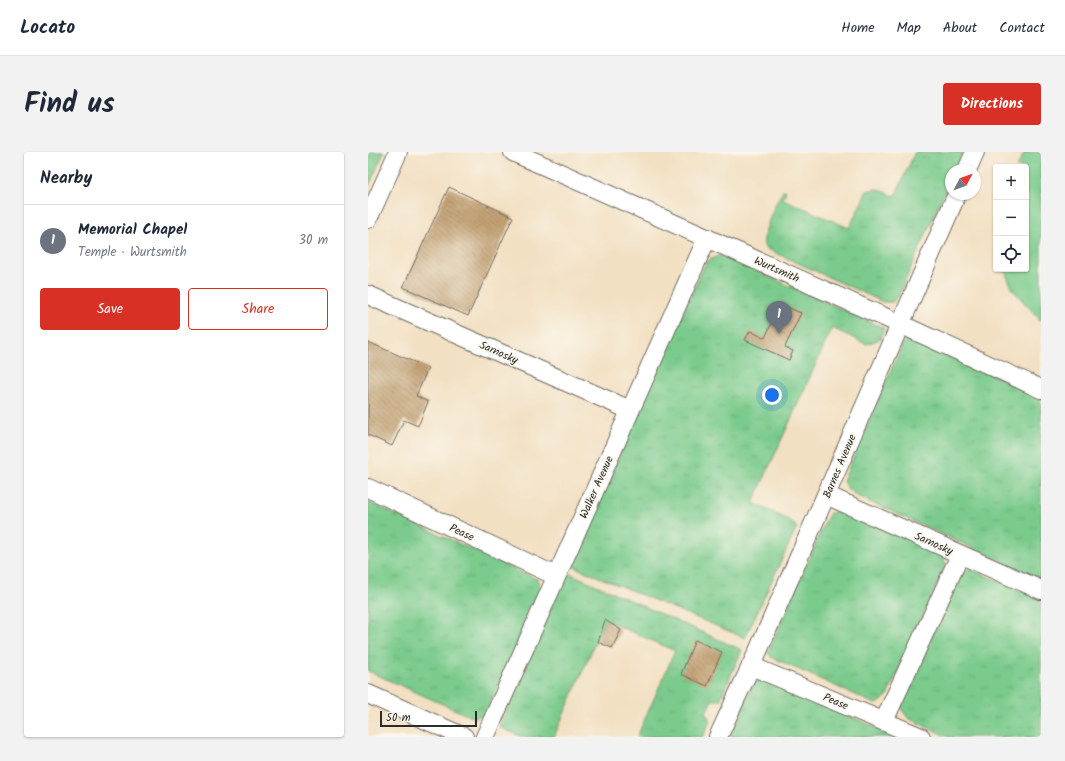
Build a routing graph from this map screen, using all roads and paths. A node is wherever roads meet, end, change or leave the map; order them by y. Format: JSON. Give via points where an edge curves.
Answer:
{"nodes":[{"id":1,"x":398,"y":152,"type":"edge"},
{"id":2,"x":513,"y":152,"type":"edge"},
{"id":3,"x":975,"y":152,"type":"edge"},
{"id":4,"x":970,"y":164,"type":"edge"},
{"id":5,"x":954,"y":200,"type":"edge"},
{"id":6,"x":368,"y":219,"type":"edge"},
{"id":7,"x":707,"y":238,"type":"junction"},
{"id":8,"x":371,"y":296,"type":"edge"},
{"id":9,"x":900,"y":324,"type":"junction"},
{"id":10,"x":1041,"y":389,"type":"edge"},
{"id":11,"x":630,"y":410,"type":"junction"},
{"id":12,"x":368,"y":488,"type":"edge"},
{"id":13,"x":826,"y":495,"type":"junction"},
{"id":14,"x":960,"y":555,"type":"junction"},
{"id":15,"x":556,"y":576,"type":"junction"},
{"id":16,"x":1041,"y":590,"type":"edge"},
{"id":17,"x":752,"y":666,"type":"junction"},
{"id":18,"x":368,"y":694,"type":"edge"},
{"id":19,"x":884,"y":721,"type":"junction"},
{"id":20,"x":464,"y":737,"type":"edge"},
{"id":21,"x":485,"y":737,"type":"edge"},
{"id":22,"x":718,"y":737,"type":"edge"},
{"id":23,"x":921,"y":737,"type":"edge"}],
"edges":[{"from":1,"to":6,"type":"street"},
{"from":2,"to":7,"type":"street","name":"Wurtsmith"},
{"from":3,"to":4,"type":"street"},
{"from":5,"to":9,"type":"street","name":"Barnes Avenue"},
{"from":7,"to":9,"type":"street","name":"Wurtsmith"},
{"from":7,"to":11,"type":"street","name":"Walker Avenue"},
{"from":8,"to":11,"type":"street","name":"Sarnosky"},
{"from":9,"to":10,"type":"street","name":"Wurtsmith"},
{"from":9,"to":13,"type":"street","name":"Barnes Avenue"},
{"from":11,"to":15,"type":"street","name":"Walker Avenue"},
{"from":12,"to":15,"type":"street","name":"Pease"},
{"from":13,"to":14,"type":"street","name":"Sarnosky"},
{"from":13,"to":17,"type":"street","name":"Barnes Avenue"},
{"from":14,"to":16,"type":"street","name":"Sarnosky"},
{"from":14,"to":19,"type":"street"},
{"from":15,"to":21,"type":"street","name":"Walker Avenue"},
{"from":17,"to":19,"type":"street","name":"Pease"},
{"from":17,"to":22,"type":"street","name":"Barnes Avenue"},
{"from":18,"to":20,"type":"street"},
{"from":19,"to":23,"type":"street","name":"Pease"}]}
